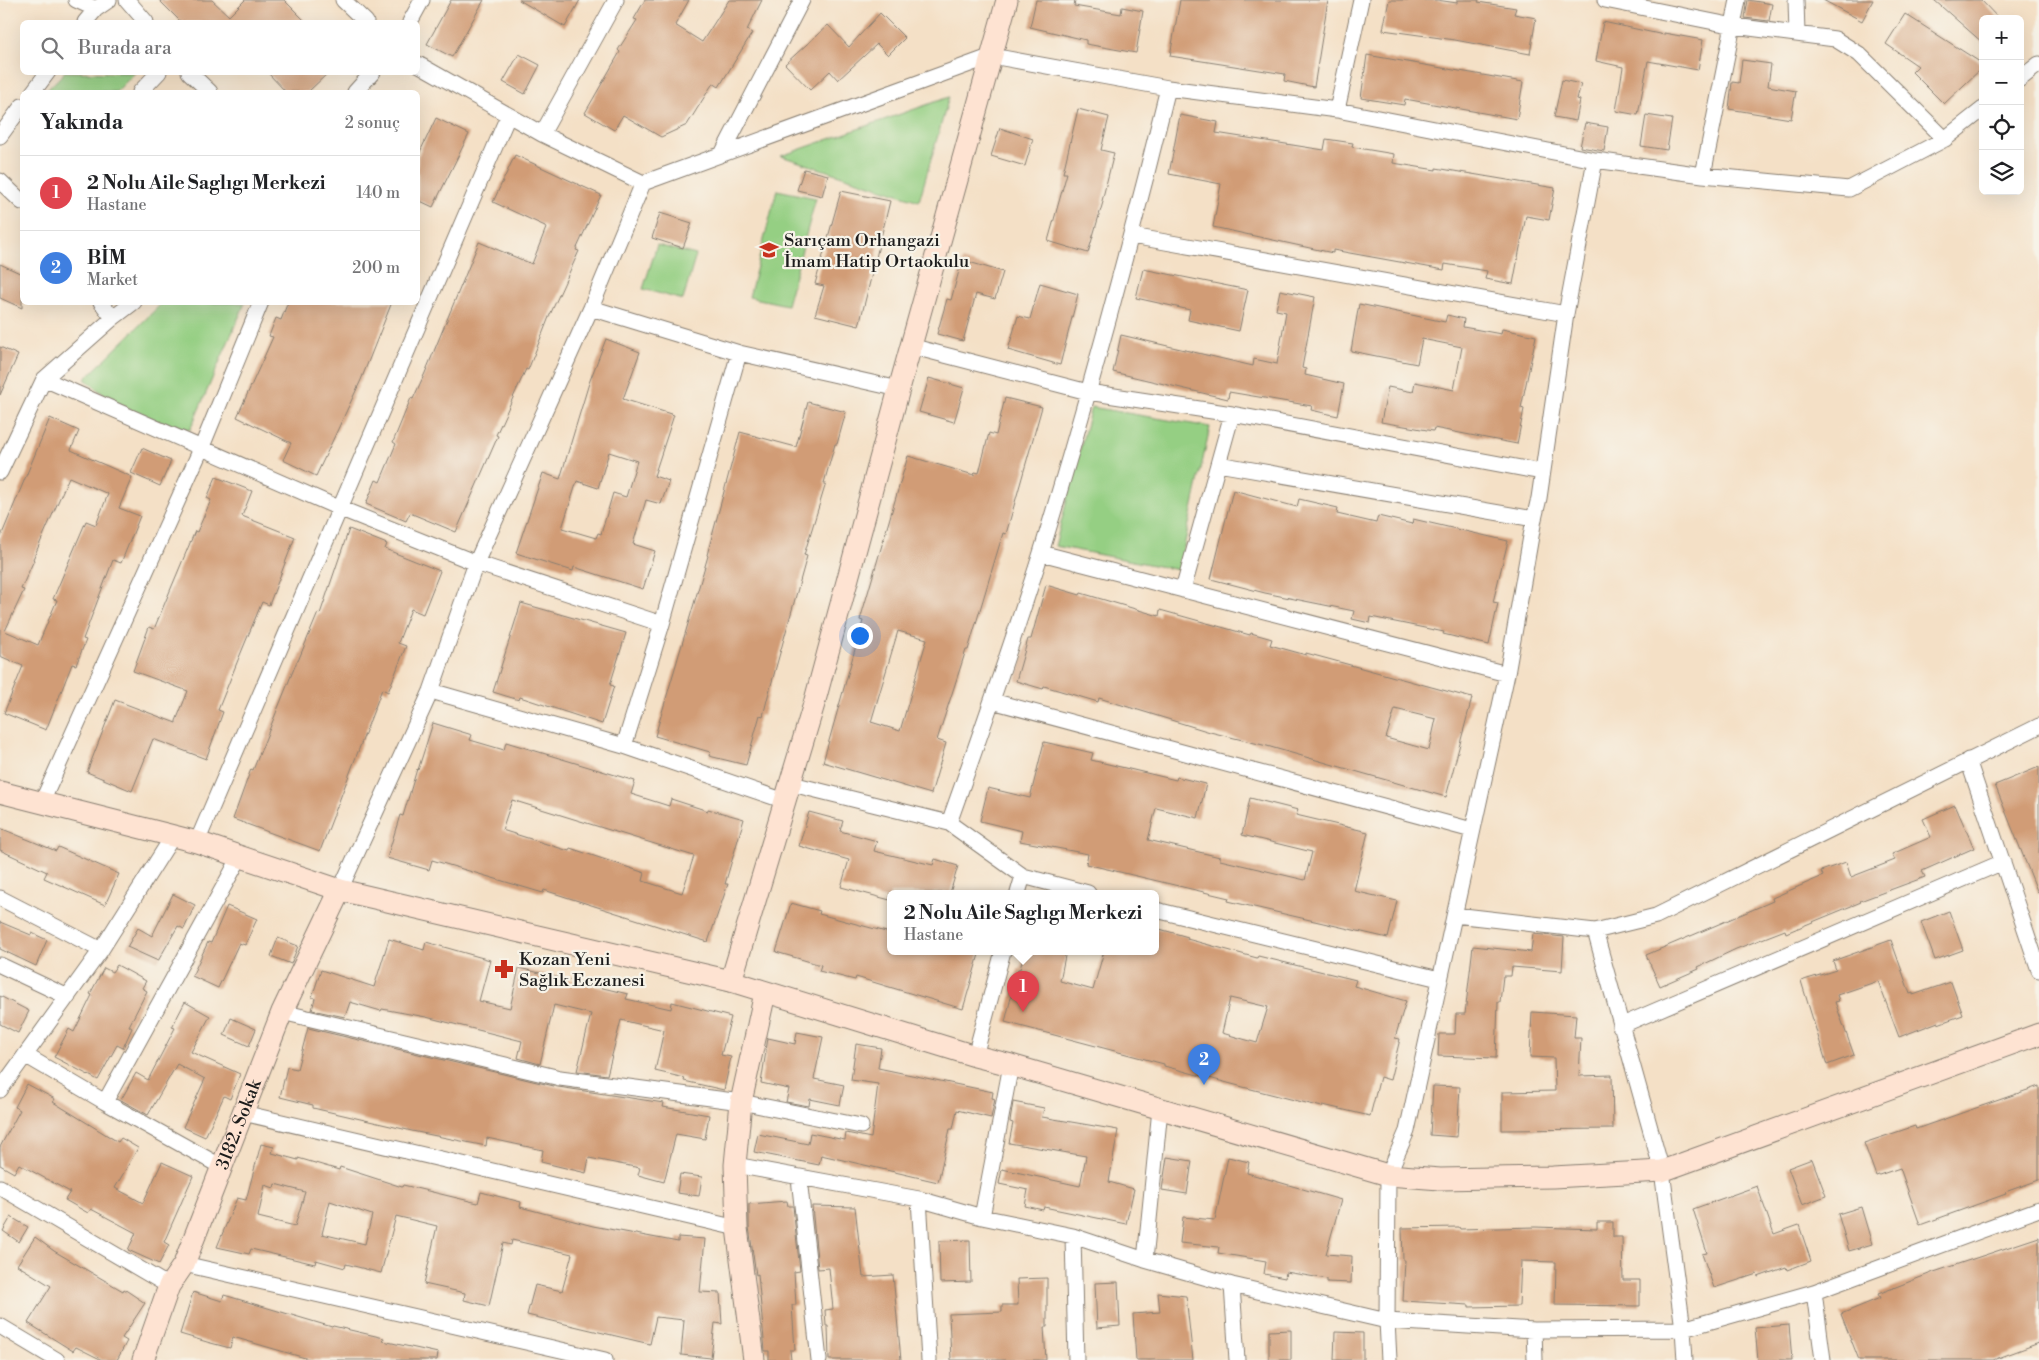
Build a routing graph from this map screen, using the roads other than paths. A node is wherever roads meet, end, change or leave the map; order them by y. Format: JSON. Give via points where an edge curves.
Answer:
{"nodes":[{"id":1,"x":76,"y":0,"type":"edge"},
{"id":2,"x":109,"y":0,"type":"edge"},
{"id":3,"x":127,"y":0,"type":"edge"},
{"id":4,"x":343,"y":0,"type":"edge"},
{"id":5,"x":422,"y":0,"type":"edge"},
{"id":6,"x":616,"y":0,"type":"edge"},
{"id":7,"x":802,"y":0,"type":"edge"},
{"id":8,"x":1007,"y":0,"type":"edge"},
{"id":9,"x":1361,"y":0,"type":"edge"},
{"id":10,"x":1605,"y":0,"type":"edge"},
{"id":11,"x":1738,"y":0,"type":"edge"},
{"id":12,"x":1796,"y":0,"type":"edge"},
{"id":13,"x":96,"y":9,"type":"junction"},
{"id":14,"x":88,"y":20,"type":"edge"},
{"id":15,"x":144,"y":20,"type":"edge"},
{"id":16,"x":364,"y":20,"type":"edge"},
{"id":17,"x":411,"y":20,"type":"edge"},
{"id":18,"x":1734,"y":26,"type":"junction"},
{"id":19,"x":1797,"y":34,"type":"junction"},
{"id":20,"x":992,"y":56,"type":"junction"},
{"id":21,"x":2039,"y":64,"type":"edge"},
{"id":22,"x":420,"y":65,"type":"edge"},
{"id":23,"x":46,"y":75,"type":"edge"},
{"id":24,"x":156,"y":75,"type":"edge"},
{"id":25,"x":192,"y":75,"type":"edge"},
{"id":26,"x":371,"y":75,"type":"edge"},
{"id":27,"x":2024,"y":76,"type":"edge"},
{"id":28,"x":1168,"y":88,"type":"junction"},
{"id":29,"x":34,"y":90,"type":"edge"},
{"id":30,"x":142,"y":90,"type":"edge"},
{"id":31,"x":208,"y":90,"type":"edge"},
{"id":32,"x":357,"y":90,"type":"edge"},
{"id":33,"x":20,"y":109,"type":"edge"},
{"id":34,"x":1337,"y":110,"type":"junction"},
{"id":35,"x":1979,"y":112,"type":"edge"},
{"id":36,"x":508,"y":116,"type":"junction"},
{"id":37,"x":542,"y":134,"type":"junction"},
{"id":38,"x":0,"y":136,"type":"edge"},
{"id":39,"x":1945,"y":140,"type":"junction"},
{"id":40,"x":722,"y":154,"type":"junction"},
{"id":41,"x":1595,"y":160,"type":"junction"},
{"id":42,"x":1703,"y":175,"type":"junction"},
{"id":43,"x":0,"y":181,"type":"edge"},
{"id":44,"x":643,"y":183,"type":"junction"},
{"id":45,"x":20,"y":200,"type":"edge"},
{"id":46,"x":1132,"y":236,"type":"junction"},
{"id":47,"x":103,"y":305,"type":"edge"},
{"id":48,"x":130,"y":305,"type":"edge"},
{"id":49,"x":260,"y":305,"type":"edge"},
{"id":50,"x":591,"y":308,"type":"junction"},
{"id":51,"x":1566,"y":314,"type":"junction"},
{"id":52,"x":113,"y":318,"type":"junction"},
{"id":53,"x":910,"y":346,"type":"junction"},
{"id":54,"x":739,"y":353,"type":"junction"},
{"id":55,"x":44,"y":379,"type":"junction"},
{"id":56,"x":899,"y":388,"type":"junction"},
{"id":57,"x":1088,"y":392,"type":"junction"},
{"id":58,"x":1232,"y":414,"type":"junction"},
{"id":59,"x":201,"y":449,"type":"junction"},
{"id":60,"x":1218,"y":464,"type":"junction"},
{"id":61,"x":0,"y":472,"type":"edge"},
{"id":62,"x":1542,"y":472,"type":"junction"},
{"id":63,"x":339,"y":508,"type":"junction"},
{"id":64,"x":1534,"y":519,"type":"junction"},
{"id":65,"x":1041,"y":553,"type":"junction"},
{"id":66,"x":476,"y":563,"type":"junction"},
{"id":67,"x":1183,"y":590,"type":"junction"},
{"id":68,"x":662,"y":624,"type":"junction"},
{"id":69,"x":1507,"y":674,"type":"junction"},
{"id":70,"x":431,"y":691,"type":"junction"},
{"id":71,"x":992,"y":701,"type":"junction"},
{"id":72,"x":2039,"y":726,"type":"edge"},
{"id":73,"x":624,"y":746,"type":"junction"},
{"id":74,"x":1968,"y":760,"type":"junction"},
{"id":75,"x":0,"y":792,"type":"edge"},
{"id":76,"x":788,"y":793,"type":"junction"},
{"id":77,"x":42,"y":802,"type":"junction"},
{"id":78,"x":949,"y":823,"type":"junction"},
{"id":79,"x":1472,"y":830,"type":"junction"},
{"id":80,"x":173,"y":836,"type":"junction"},
{"id":81,"x":197,"y":842,"type":"junction"},
{"id":82,"x":240,"y":857,"type":"junction"},
{"id":83,"x":2003,"y":862,"type":"junction"},
{"id":84,"x":1023,"y":876,"type":"junction"},
{"id":85,"x":340,"y":890,"type":"junction"},
{"id":86,"x":1019,"y":890,"type":"edge"},
{"id":87,"x":1077,"y":890,"type":"edge"},
{"id":88,"x":0,"y":898,"type":"edge"},
{"id":89,"x":1159,"y":911,"type":"edge"},
{"id":90,"x":1455,"y":915,"type":"junction"},
{"id":91,"x":1595,"y":931,"type":"junction"},
{"id":92,"x":102,"y":950,"type":"junction"},
{"id":93,"x":1002,"y":955,"type":"edge"},
{"id":94,"x":0,"y":965,"type":"edge"},
{"id":95,"x":2039,"y":970,"type":"edge"},
{"id":96,"x":1439,"y":979,"type":"junction"},
{"id":97,"x":731,"y":981,"type":"junction"},
{"id":98,"x":765,"y":992,"type":"junction"},
{"id":99,"x":68,"y":997,"type":"junction"},
{"id":100,"x":282,"y":1012,"type":"junction"},
{"id":101,"x":1620,"y":1026,"type":"junction"},
{"id":102,"x":2039,"y":1034,"type":"edge"},
{"id":103,"x":25,"y":1055,"type":"junction"},
{"id":104,"x":975,"y":1056,"type":"junction"},
{"id":105,"x":1011,"y":1065,"type":"junction"},
{"id":106,"x":2,"y":1082,"type":"edge"},
{"id":107,"x":105,"y":1102,"type":"junction"},
{"id":108,"x":742,"y":1102,"type":"junction"},
{"id":109,"x":1160,"y":1109,"type":"junction"},
{"id":110,"x":243,"y":1114,"type":"junction"},
{"id":111,"x":861,"y":1126,"type":"dead end"},
{"id":112,"x":735,"y":1165,"type":"junction"},
{"id":113,"x":222,"y":1167,"type":"junction"},
{"id":114,"x":1662,"y":1171,"type":"junction"},
{"id":115,"x":1388,"y":1175,"type":"junction"},
{"id":116,"x":799,"y":1178,"type":"junction"},
{"id":117,"x":0,"y":1187,"type":"edge"},
{"id":118,"x":919,"y":1199,"type":"junction"},
{"id":119,"x":2039,"y":1210,"type":"edge"},
{"id":120,"x":982,"y":1216,"type":"junction"},
{"id":121,"x":737,"y":1228,"type":"junction"},
{"id":122,"x":1073,"y":1236,"type":"junction"},
{"id":123,"x":1145,"y":1260,"type":"junction"},
{"id":124,"x":184,"y":1264,"type":"junction"},
{"id":125,"x":1232,"y":1285,"type":"junction"},
{"id":126,"x":169,"y":1286,"type":"junction"},
{"id":127,"x":1814,"y":1292,"type":"junction"},
{"id":128,"x":1387,"y":1321,"type":"junction"},
{"id":129,"x":0,"y":1326,"type":"edge"},
{"id":130,"x":1683,"y":1329,"type":"junction"},
{"id":131,"x":1534,"y":1330,"type":"junction"},
{"id":132,"x":585,"y":1358,"type":"edge"},
{"id":133,"x":56,"y":1360,"type":"edge"},
{"id":134,"x":143,"y":1360,"type":"edge"},
{"id":135,"x":605,"y":1360,"type":"edge"},
{"id":136,"x":754,"y":1360,"type":"edge"},
{"id":137,"x":819,"y":1360,"type":"edge"},
{"id":138,"x":929,"y":1360,"type":"edge"},
{"id":139,"x":1076,"y":1360,"type":"edge"},
{"id":140,"x":1237,"y":1360,"type":"edge"},
{"id":141,"x":1389,"y":1360,"type":"edge"},
{"id":142,"x":1535,"y":1360,"type":"edge"},
{"id":143,"x":1684,"y":1360,"type":"edge"},
{"id":144,"x":1822,"y":1360,"type":"edge"}],
"edges":[{"from":1,"to":13,"type":"street"},
{"from":2,"to":13,"type":"street"},
{"from":3,"to":15,"type":"street"},
{"from":4,"to":16,"type":"street"},
{"from":5,"to":17,"type":"street"},
{"from":6,"to":37,"type":"street"},
{"from":7,"to":40,"type":"street"},
{"from":8,"to":20,"type":"main road"},
{"from":9,"to":34,"type":"street"},
{"from":10,"to":18,"type":"street"},
{"from":11,"to":18,"type":"street"},
{"from":12,"to":19,"type":"street"},
{"from":13,"to":14,"type":"street"},
{"from":18,"to":19,"type":"street"},
{"from":18,"to":42,"type":"street"},
{"from":19,"to":39,"type":"street","via":[[1836,39],[1859,54]]},
{"from":20,"to":28,"type":"street"},
{"from":20,"to":40,"type":"street"},
{"from":20,"to":53,"type":"main road"},
{"from":21,"to":27,"type":"street"},
{"from":22,"to":36,"type":"street"},
{"from":23,"to":29,"type":"street"},
{"from":24,"to":30,"type":"street"},
{"from":25,"to":31,"type":"street"},
{"from":26,"to":32,"type":"street"},
{"from":28,"to":34,"type":"street"},
{"from":28,"to":46,"type":"street"},
{"from":33,"to":38,"type":"street"},
{"from":34,"to":41,"type":"street"},
{"from":35,"to":39,"type":"street"},
{"from":36,"to":37,"type":"street"},
{"from":36,"to":63,"type":"street"},
{"from":37,"to":44,"type":"street"},
{"from":39,"to":42,"type":"street","via":[[1849,189]]},
{"from":40,"to":44,"type":"street"},
{"from":41,"to":42,"type":"street"},
{"from":41,"to":51,"type":"street"},
{"from":43,"to":45,"type":"street"},
{"from":44,"to":50,"type":"street"},
{"from":46,"to":51,"type":"street"},
{"from":46,"to":57,"type":"street"},
{"from":47,"to":52,"type":"street"},
{"from":48,"to":52,"type":"street"},
{"from":49,"to":59,"type":"street"},
{"from":50,"to":54,"type":"street"},
{"from":50,"to":66,"type":"street"},
{"from":51,"to":62,"type":"street"},
{"from":52,"to":55,"type":"street"},
{"from":53,"to":56,"type":"main road"},
{"from":53,"to":57,"type":"street"},
{"from":54,"to":56,"type":"street"},
{"from":54,"to":68,"type":"street"},
{"from":55,"to":59,"type":"street"},
{"from":55,"to":61,"type":"street"},
{"from":56,"to":76,"type":"main road"},
{"from":57,"to":58,"type":"street"},
{"from":57,"to":65,"type":"street"},
{"from":58,"to":60,"type":"street"},
{"from":58,"to":62,"type":"street"},
{"from":59,"to":63,"type":"street"},
{"from":59,"to":77,"type":"street"},
{"from":60,"to":64,"type":"street"},
{"from":60,"to":67,"type":"street"},
{"from":62,"to":64,"type":"street"},
{"from":63,"to":66,"type":"street"},
{"from":63,"to":81,"type":"street"},
{"from":64,"to":69,"type":"street"},
{"from":65,"to":67,"type":"street"},
{"from":65,"to":71,"type":"street"},
{"from":66,"to":68,"type":"street"},
{"from":66,"to":70,"type":"street"},
{"from":67,"to":69,"type":"street"},
{"from":68,"to":73,"type":"street"},
{"from":69,"to":79,"type":"street"},
{"from":70,"to":73,"type":"street"},
{"from":70,"to":85,"type":"street"},
{"from":71,"to":78,"type":"street"},
{"from":71,"to":79,"type":"street"},
{"from":72,"to":74,"type":"street"},
{"from":73,"to":76,"type":"street"},
{"from":74,"to":83,"type":"street"},
{"from":74,"to":91,"type":"street","via":[[1656,916]]},
{"from":75,"to":77,"type":"main road"},
{"from":76,"to":78,"type":"street"},
{"from":76,"to":97,"type":"main road"},
{"from":77,"to":80,"type":"main road"},
{"from":78,"to":84,"type":"street"},
{"from":79,"to":90,"type":"street"},
{"from":80,"to":81,"type":"main road"},
{"from":80,"to":92,"type":"street"},
{"from":81,"to":82,"type":"main road"},
{"from":82,"to":85,"type":"main road"},
{"from":82,"to":107,"type":"street"},
{"from":83,"to":95,"type":"street"},
{"from":83,"to":101,"type":"street"},
{"from":84,"to":86,"type":"street"},
{"from":84,"to":87,"type":"street"},
{"from":85,"to":97,"type":"main road"},
{"from":85,"to":100,"type":"main road","name":"3182. Sokak"},
{"from":88,"to":92,"type":"street"},
{"from":89,"to":96,"type":"street"},
{"from":90,"to":91,"type":"street"},
{"from":90,"to":96,"type":"street"},
{"from":91,"to":101,"type":"street"},
{"from":92,"to":99,"type":"street"},
{"from":93,"to":104,"type":"street"},
{"from":94,"to":99,"type":"street"},
{"from":96,"to":115,"type":"street","via":[[1407,1131]]},
{"from":97,"to":98,"type":"main road"},
{"from":98,"to":104,"type":"main road"},
{"from":98,"to":108,"type":"main road"},
{"from":99,"to":103,"type":"street"},
{"from":100,"to":108,"type":"street","via":[[560,1078]]},
{"from":100,"to":110,"type":"main road","name":"3182. Sokak"},
{"from":101,"to":114,"type":"street"},
{"from":102,"to":114,"type":"main road"},
{"from":103,"to":106,"type":"street"},
{"from":103,"to":107,"type":"street"},
{"from":104,"to":105,"type":"main road"},
{"from":105,"to":109,"type":"main road"},
{"from":105,"to":120,"type":"street"},
{"from":107,"to":113,"type":"street"},
{"from":108,"to":111,"type":"street"},
{"from":108,"to":112,"type":"main road"},
{"from":109,"to":115,"type":"main road"},
{"from":109,"to":123,"type":"street"},
{"from":110,"to":113,"type":"main road","name":"3182. Sokak"},
{"from":110,"to":121,"type":"street"},
{"from":112,"to":116,"type":"street"},
{"from":112,"to":121,"type":"main road"},
{"from":113,"to":124,"type":"main road","name":"3182. Sokak"},
{"from":114,"to":115,"type":"main road","via":[[1450,1179]]},
{"from":114,"to":130,"type":"street"},
{"from":115,"to":128,"type":"street"},
{"from":116,"to":118,"type":"street"},
{"from":116,"to":137,"type":"street"},
{"from":117,"to":126,"type":"street"},
{"from":118,"to":120,"type":"street"},
{"from":118,"to":138,"type":"street"},
{"from":119,"to":127,"type":"street"},
{"from":120,"to":122,"type":"street"},
{"from":121,"to":136,"type":"main road"},
{"from":122,"to":123,"type":"street"},
{"from":122,"to":139,"type":"street"},
{"from":123,"to":125,"type":"street"},
{"from":124,"to":126,"type":"main road","name":"3182. Sokak"},
{"from":124,"to":132,"type":"street"},
{"from":125,"to":128,"type":"street"},
{"from":125,"to":140,"type":"street"},
{"from":126,"to":134,"type":"main road","name":"3182. Sokak"},
{"from":127,"to":130,"type":"street"},
{"from":127,"to":144,"type":"street"},
{"from":128,"to":131,"type":"street"},
{"from":128,"to":141,"type":"street"},
{"from":129,"to":133,"type":"street"},
{"from":130,"to":131,"type":"street"},
{"from":130,"to":143,"type":"street"},
{"from":131,"to":142,"type":"street"},
{"from":132,"to":135,"type":"street"}]}
